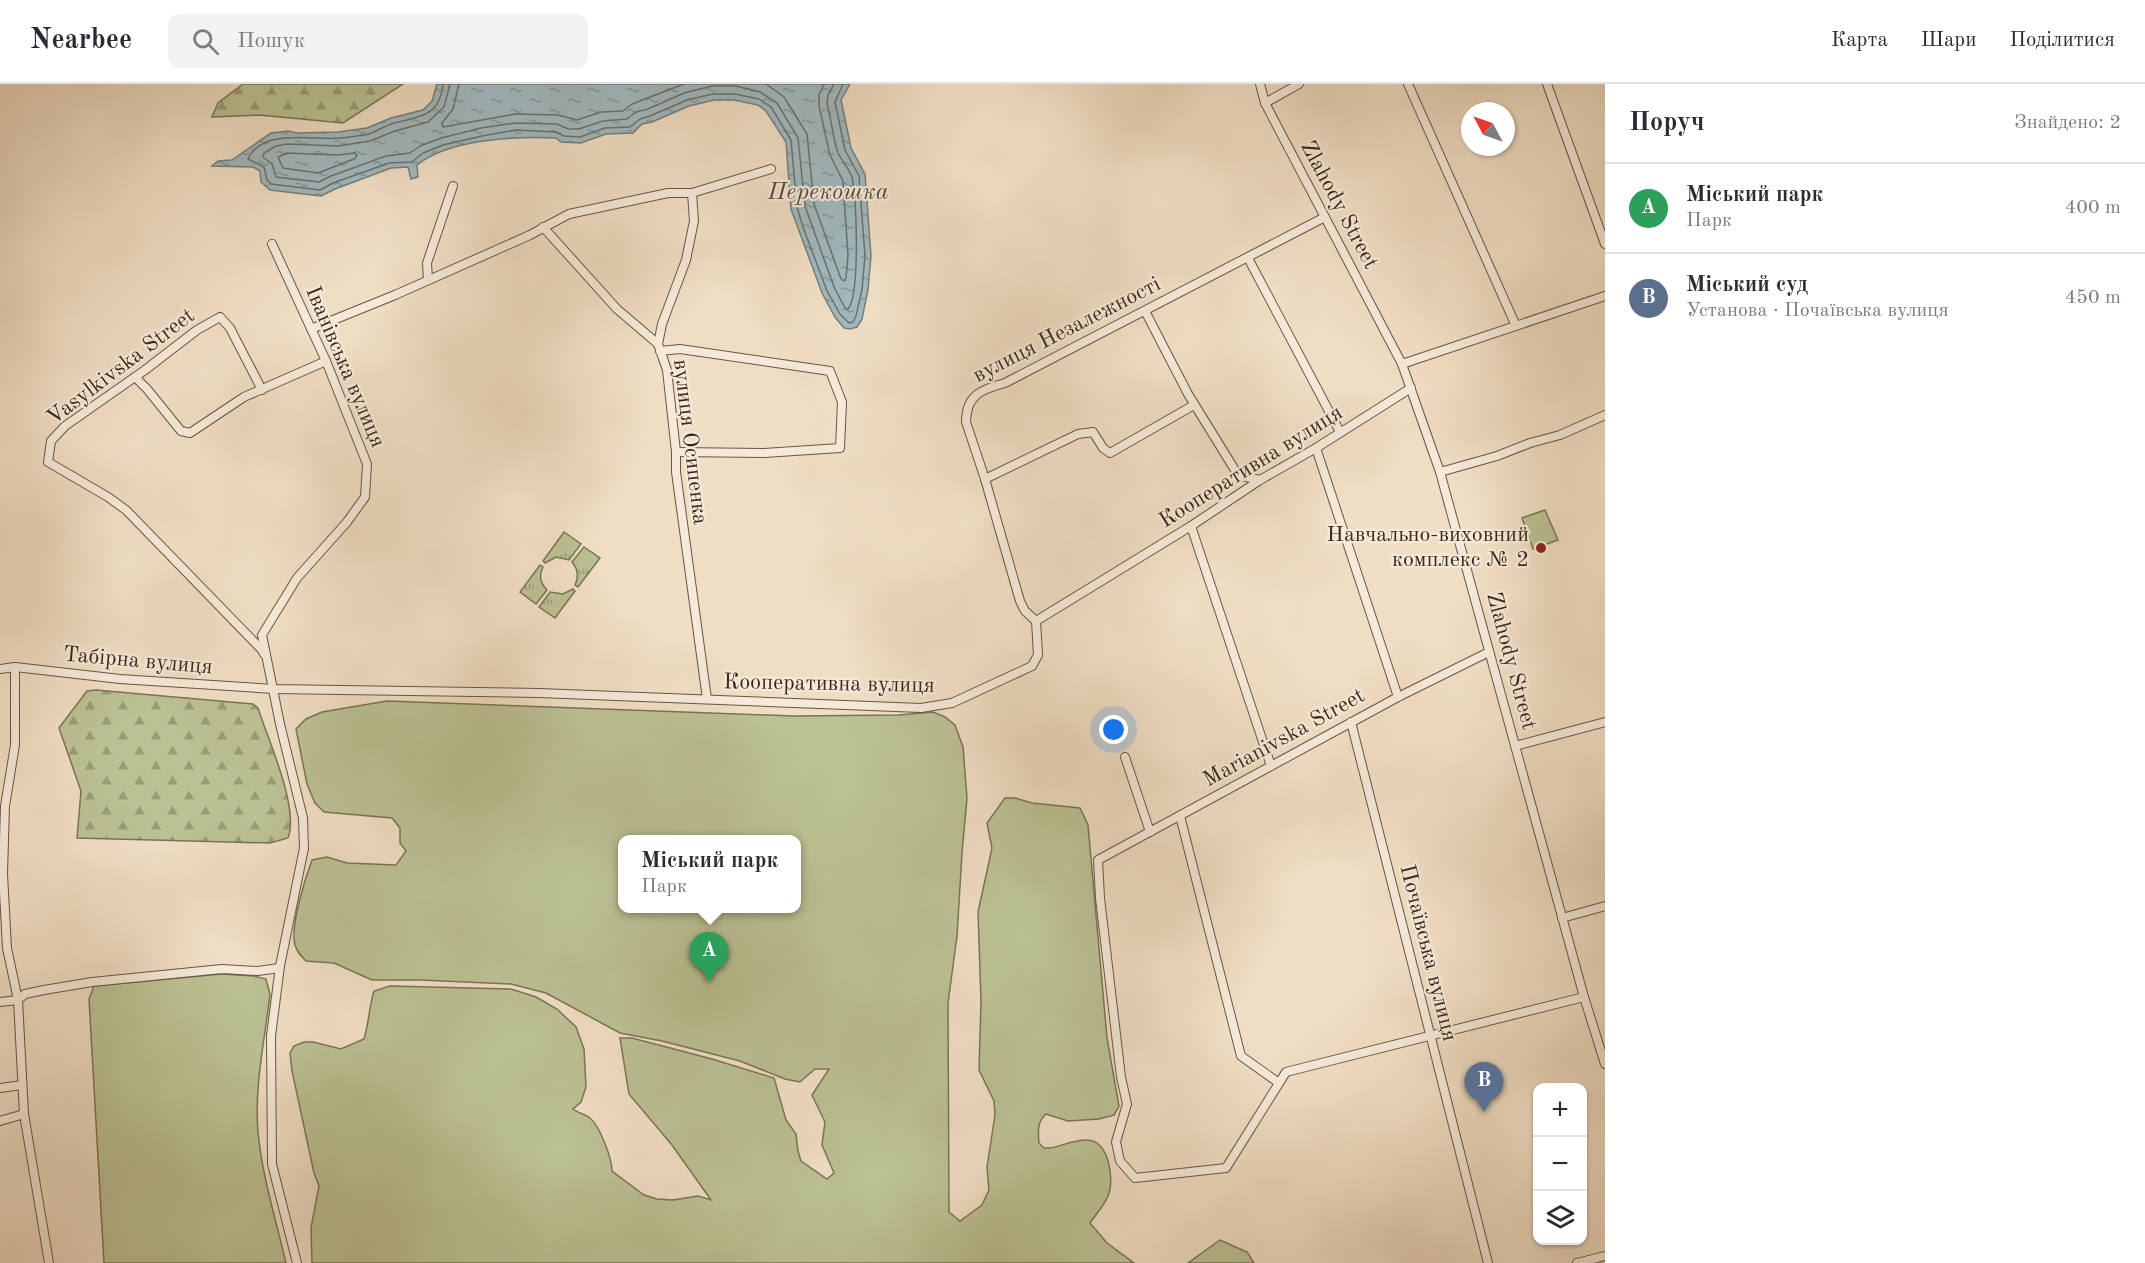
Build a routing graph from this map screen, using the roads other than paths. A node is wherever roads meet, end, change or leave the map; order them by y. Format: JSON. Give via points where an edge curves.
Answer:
{"nodes":[{"id":1,"x":1260,"y":84,"type":"edge"},
{"id":2,"x":1299,"y":84,"type":"edge"},
{"id":3,"x":1408,"y":84,"type":"edge"},
{"id":4,"x":1547,"y":84,"type":"edge"},
{"id":5,"x":1265,"y":103,"type":"junction"},
{"id":6,"x":771,"y":169,"type":"dead end"},
{"id":7,"x":453,"y":186,"type":"dead end"},
{"id":8,"x":692,"y":193,"type":"junction"},
{"id":9,"x":1325,"y":218,"type":"junction"},
{"id":10,"x":543,"y":227,"type":"junction"},
{"id":11,"x":272,"y":244,"type":"dead end"},
{"id":12,"x":1605,"y":244,"type":"edge"},
{"id":13,"x":1248,"y":258,"type":"junction"},
{"id":14,"x":428,"y":280,"type":"junction"},
{"id":15,"x":1605,"y":296,"type":"edge"},
{"id":16,"x":1145,"y":311,"type":"junction"},
{"id":17,"x":1516,"y":326,"type":"junction"},
{"id":18,"x":311,"y":329,"type":"junction"},
{"id":19,"x":659,"y":347,"type":"junction"},
{"id":20,"x":326,"y":361,"type":"junction"},
{"id":21,"x":1402,"y":364,"type":"junction"},
{"id":22,"x":135,"y":377,"type":"junction"},
{"id":23,"x":1411,"y":388,"type":"junction"},
{"id":24,"x":262,"y":390,"type":"junction"},
{"id":25,"x":1194,"y":405,"type":"junction"},
{"id":26,"x":1605,"y":415,"type":"edge"},
{"id":27,"x":1340,"y":432,"type":"junction"},
{"id":28,"x":1316,"y":448,"type":"junction"},
{"id":29,"x":676,"y":452,"type":"junction"},
{"id":30,"x":1440,"y":472,"type":"junction"},
{"id":31,"x":985,"y":479,"type":"junction"},
{"id":32,"x":1260,"y":480,"type":"junction"},
{"id":33,"x":1191,"y":526,"type":"junction"},
{"id":34,"x":1036,"y":621,"type":"junction"},
{"id":35,"x":1489,"y":652,"type":"junction"},
{"id":36,"x":270,"y":667,"type":"junction"},
{"id":37,"x":15,"y":668,"type":"junction"},
{"id":38,"x":0,"y":669,"type":"edge"},
{"id":39,"x":274,"y":689,"type":"junction"},
{"id":40,"x":1398,"y":697,"type":"junction"},
{"id":41,"x":707,"y":699,"type":"junction"},
{"id":42,"x":1351,"y":722,"type":"junction"},
{"id":43,"x":1605,"y":722,"type":"edge"},
{"id":44,"x":1515,"y":746,"type":"junction"},
{"id":45,"x":1125,"y":757,"type":"dead end"},
{"id":46,"x":1271,"y":766,"type":"junction"},
{"id":47,"x":0,"y":776,"type":"edge"},
{"id":48,"x":10,"y":777,"type":"junction"},
{"id":49,"x":1180,"y":816,"type":"junction"},
{"id":50,"x":1150,"y":832,"type":"junction"},
{"id":51,"x":1605,"y":906,"type":"edge"},
{"id":52,"x":1562,"y":918,"type":"junction"},
{"id":53,"x":279,"y":968,"type":"junction"},
{"id":54,"x":1584,"y":998,"type":"junction"},
{"id":55,"x":18,"y":1000,"type":"junction"},
{"id":56,"x":0,"y":1002,"type":"edge"},
{"id":57,"x":1430,"y":1035,"type":"junction"},
{"id":58,"x":1605,"y":1065,"type":"edge"},
{"id":59,"x":1279,"y":1083,"type":"junction"},
{"id":60,"x":22,"y":1085,"type":"junction"},
{"id":61,"x":0,"y":1088,"type":"edge"},
{"id":62,"x":24,"y":1114,"type":"junction"},
{"id":63,"x":0,"y":1121,"type":"edge"},
{"id":64,"x":1605,"y":1256,"type":"edge"},
{"id":65,"x":49,"y":1263,"type":"edge"},
{"id":66,"x":297,"y":1263,"type":"edge"},
{"id":67,"x":1488,"y":1263,"type":"edge"},
{"id":68,"x":1577,"y":1263,"type":"edge"}],
"edges":[{"from":1,"to":5,"type":"street","name":"Zlahody Street"},
{"from":2,"to":5,"type":"street"},
{"from":3,"to":17,"type":"street"},
{"from":4,"to":12,"type":"street"},
{"from":5,"to":9,"type":"street","name":"Zlahody Street"},
{"from":6,"to":8,"type":"street"},
{"from":7,"to":14,"type":"street","via":[[427,263]]},
{"from":8,"to":10,"type":"street","via":[[668,194],[569,214]]},
{"from":8,"to":19,"type":"street","name":"вулиця Осипенка","via":[[694,221],[686,260],[662,324]]},
{"from":9,"to":13,"type":"street","name":"вулиця Незалежності"},
{"from":9,"to":21,"type":"street","name":"Zlahody Street"},
{"from":10,"to":14,"type":"street"},
{"from":10,"to":19,"type":"street","via":[[617,309]]},
{"from":11,"to":18,"type":"street","name":"Іванівська вулиця"},
{"from":13,"to":16,"type":"street","name":"вулиця Незалежності"},
{"from":13,"to":27,"type":"street"},
{"from":14,"to":18,"type":"street"},
{"from":15,"to":17,"type":"street"},
{"from":16,"to":25,"type":"street"},
{"from":16,"to":31,"type":"street","name":"вулиця Незалежності","via":[[1005,383],[979,392],[969,402],[966,422]]},
{"from":17,"to":21,"type":"street"},
{"from":18,"to":20,"type":"street","name":"Іванівська вулиця"},
{"from":19,"to":29,"type":"street","name":"вулиця Осипенка","via":[[668,370]]},
{"from":19,"to":29,"type":"street","via":[[830,371],[842,402],[840,448],[764,453]]},
{"from":20,"to":24,"type":"street"},
{"from":20,"to":36,"type":"street","name":"Іванівська вулиця","via":[[367,464],[366,496],[297,578],[262,635]]},
{"from":21,"to":23,"type":"street","name":"Zlahody Street"},
{"from":22,"to":24,"type":"street","via":[[181,431],[190,433]]},
{"from":22,"to":24,"type":"street","name":"Vasylkivska Street","via":[[220,317],[230,328]]},
{"from":22,"to":36,"type":"street","name":"Vasylkivska Street","via":[[65,426],[51,441],[48,462],[126,510],[262,650]]},
{"from":23,"to":27,"type":"street","name":"Кооперативна вулиця"},
{"from":23,"to":30,"type":"street","name":"Zlahody Street"},
{"from":25,"to":31,"type":"street","via":[[1110,453],[1093,432],[1078,434]]},
{"from":25,"to":32,"type":"street","via":[[1238,475]]},
{"from":26,"to":30,"type":"street","via":[[1560,435]]},
{"from":27,"to":28,"type":"street","name":"Кооперативна вулиця"},
{"from":28,"to":32,"type":"street","name":"Кооперативна вулиця"},
{"from":28,"to":40,"type":"street"},
{"from":29,"to":41,"type":"street","name":"вулиця Осипенка"},
{"from":30,"to":35,"type":"street","name":"Zlahody Street"},
{"from":31,"to":34,"type":"street","name":"вулиця Незалежності","via":[[1020,601]]},
{"from":32,"to":33,"type":"street","name":"Кооперативна вулиця"},
{"from":33,"to":34,"type":"street","name":"Кооперативна вулиця"},
{"from":33,"to":46,"type":"street"},
{"from":34,"to":41,"type":"street","name":"Кооперативна вулиця","via":[[1038,655],[1032,666],[952,703],[921,708]]},
{"from":35,"to":40,"type":"street","name":"Marianivska Street"},
{"from":35,"to":44,"type":"street","name":"Zlahody Street"},
{"from":36,"to":39,"type":"street","name":"Іванівська вулиця"},
{"from":37,"to":38,"type":"street","name":"Табірна вулиця"},
{"from":37,"to":39,"type":"street","name":"Табірна вулиця"},
{"from":37,"to":48,"type":"street","via":[[15,745]]},
{"from":39,"to":41,"type":"street","name":"Кооперативна вулиця"},
{"from":39,"to":53,"type":"street","name":"Іванівська вулиця","via":[[303,818],[304,848]]},
{"from":40,"to":42,"type":"street","name":"Marianivska Street"},
{"from":42,"to":46,"type":"street","name":"Marianivska Street"},
{"from":42,"to":57,"type":"street","name":"Почаївська вулиця"},
{"from":43,"to":44,"type":"street"},
{"from":44,"to":52,"type":"street","name":"Zlahody Street"},
{"from":45,"to":50,"type":"street"},
{"from":46,"to":49,"type":"street","name":"Marianivska Street"},
{"from":47,"to":48,"type":"street"},
{"from":48,"to":55,"type":"street","via":[[3,874],[6,948]]},
{"from":49,"to":50,"type":"street","name":"Marianivska Street"},
{"from":49,"to":59,"type":"street","via":[[1241,1056]]},
{"from":50,"to":59,"type":"street","name":"Marianivska Street","via":[[1098,860],[1127,1104],[1116,1142],[1120,1161],[1135,1178],[1226,1168]]},
{"from":51,"to":52,"type":"street"},
{"from":52,"to":54,"type":"street","name":"Zlahody Street"},
{"from":53,"to":55,"type":"street","via":[[222,969],[92,982],[25,994]]},
{"from":53,"to":66,"type":"street","name":"Іванівська вулиця","via":[[271,1036],[272,1164]]},
{"from":54,"to":57,"type":"street"},
{"from":54,"to":58,"type":"street","name":"Zlahody Street"},
{"from":55,"to":56,"type":"street"},
{"from":55,"to":60,"type":"street"},
{"from":57,"to":59,"type":"street","via":[[1286,1072]]},
{"from":57,"to":67,"type":"street","name":"Почаївська вулиця"},
{"from":60,"to":61,"type":"street"},
{"from":60,"to":62,"type":"street"},
{"from":62,"to":63,"type":"street"},
{"from":62,"to":65,"type":"street"},
{"from":64,"to":68,"type":"street"}]}
